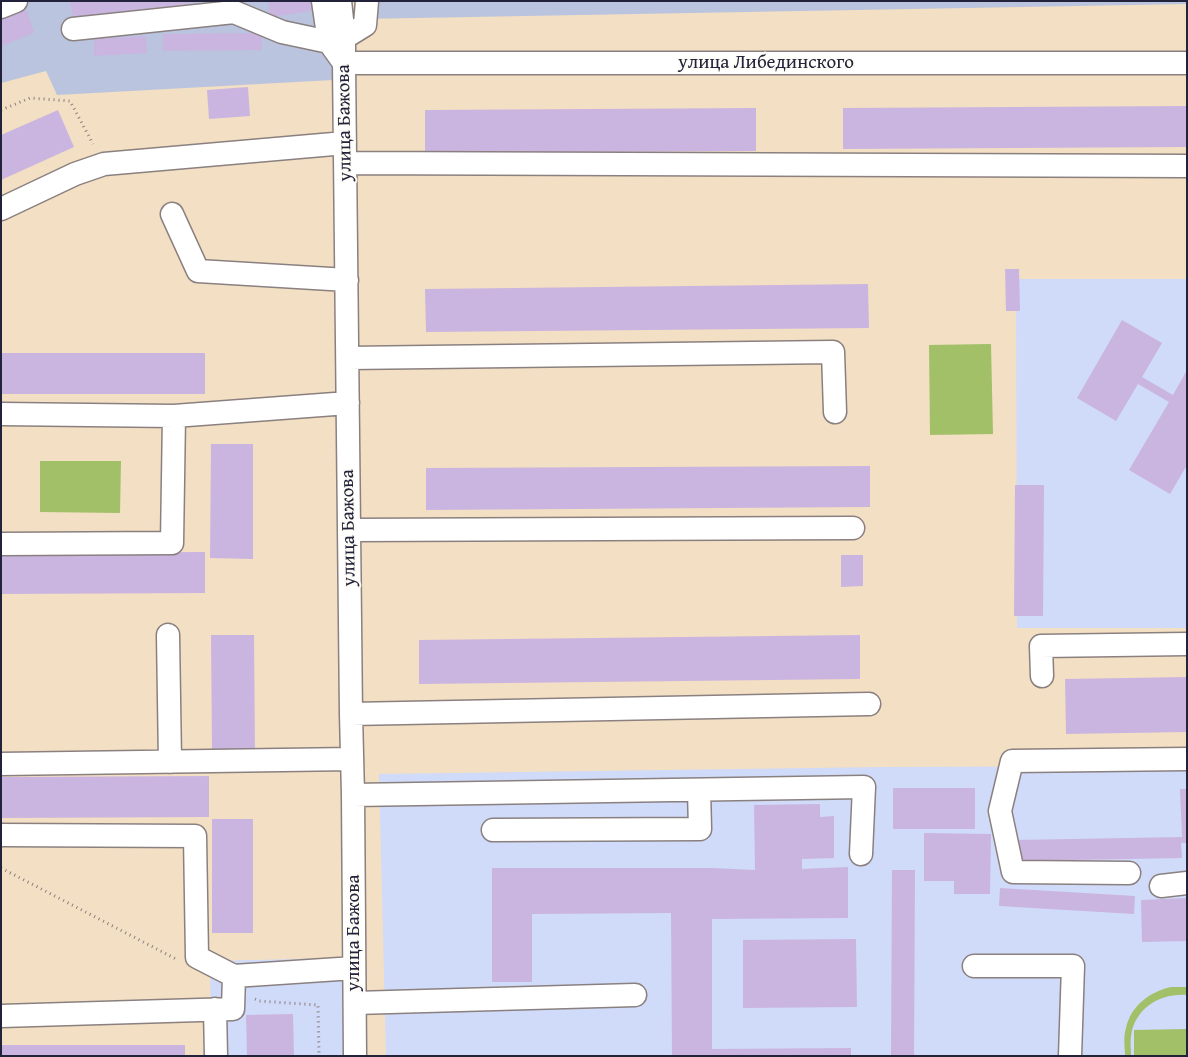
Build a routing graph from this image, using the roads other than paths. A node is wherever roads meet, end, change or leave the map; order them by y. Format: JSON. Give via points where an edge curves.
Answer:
{"nodes":[{"id":1,"x":16,"y":1,"type":"edge"},
{"id":2,"x":323,"y":1,"type":"edge"},
{"id":3,"x":340,"y":1,"type":"edge"},
{"id":4,"x":367,"y":1,"type":"edge"},
{"id":5,"x":1,"y":7,"type":"edge"},
{"id":6,"x":73,"y":29,"type":"dead end"},
{"id":7,"x":336,"y":40,"type":"junction"},
{"id":8,"x":344,"y":63,"type":"junction"},
{"id":9,"x":1187,"y":63,"type":"edge"},
{"id":10,"x":345,"y":153,"type":"junction"},
{"id":11,"x":1187,"y":166,"type":"edge"},
{"id":12,"x":1,"y":209,"type":"edge"},
{"id":13,"x":172,"y":214,"type":"dead end"},
{"id":14,"x":346,"y":280,"type":"junction"},
{"id":15,"x":348,"y":358,"type":"junction"},
{"id":16,"x":348,"y":403,"type":"junction"},
{"id":17,"x":835,"y":412,"type":"dead end"},
{"id":18,"x":1,"y":414,"type":"edge"},
{"id":19,"x":174,"y":416,"type":"junction"},
{"id":20,"x":853,"y":528,"type":"dead end"},
{"id":21,"x":350,"y":530,"type":"junction"},
{"id":22,"x":1,"y":544,"type":"edge"},
{"id":23,"x":168,"y":635,"type":"dead end"},
{"id":24,"x":1187,"y":644,"type":"edge"},
{"id":25,"x":1042,"y":676,"type":"dead end"},
{"id":26,"x":869,"y":704,"type":"dead end"},
{"id":27,"x":351,"y":714,"type":"junction"},
{"id":28,"x":352,"y":759,"type":"junction"},
{"id":29,"x":1187,"y":759,"type":"edge"},
{"id":30,"x":170,"y":762,"type":"junction"},
{"id":31,"x":1,"y":764,"type":"edge"},
{"id":32,"x":699,"y":790,"type":"junction"},
{"id":33,"x":353,"y":795,"type":"junction"},
{"id":34,"x":493,"y":830,"type":"dead end"},
{"id":35,"x":1,"y":836,"type":"edge"},
{"id":36,"x":861,"y":854,"type":"dead end"},
{"id":37,"x":1129,"y":872,"type":"dead end"},
{"id":38,"x":1187,"y":882,"type":"edge"},
{"id":39,"x":1161,"y":886,"type":"dead end"},
{"id":40,"x":974,"y":966,"type":"dead end"},
{"id":41,"x":354,"y":968,"type":"junction"},
{"id":42,"x":234,"y":976,"type":"junction"},
{"id":43,"x":635,"y":995,"type":"dead end"},
{"id":44,"x":355,"y":1003,"type":"junction"},
{"id":45,"x":215,"y":1009,"type":"junction"},
{"id":46,"x":1,"y":1016,"type":"edge"},
{"id":47,"x":216,"y":1056,"type":"edge"},
{"id":48,"x":356,"y":1056,"type":"edge"},
{"id":49,"x":1070,"y":1056,"type":"edge"}],
"edges":[{"from":1,"to":5,"type":"street"},
{"from":2,"to":7,"type":"street"},
{"from":3,"to":7,"type":"street","name":"улица Бажова"},
{"from":4,"to":7,"type":"street","via":[[365,25]]},
{"from":6,"to":7,"type":"street","via":[[234,12],[282,32]]},
{"from":7,"to":8,"type":"street","name":"улица Бажова"},
{"from":8,"to":9,"type":"street","name":"улица Либединского"},
{"from":8,"to":10,"type":"street","name":"улица Бажова"},
{"from":10,"to":11,"type":"street"},
{"from":10,"to":12,"type":"street","via":[[104,164]]},
{"from":10,"to":14,"type":"street","name":"улица Бажова"},
{"from":13,"to":14,"type":"street","via":[[198,271]]},
{"from":14,"to":15,"type":"street","name":"улица Бажова"},
{"from":15,"to":16,"type":"street","name":"улица Бажова"},
{"from":15,"to":17,"type":"street","via":[[833,352]]},
{"from":16,"to":19,"type":"street"},
{"from":16,"to":21,"type":"street","name":"улица Бажова"},
{"from":18,"to":19,"type":"street"},
{"from":19,"to":22,"type":"street","via":[[172,543]]},
{"from":20,"to":21,"type":"street"},
{"from":21,"to":27,"type":"street","name":"улица Бажова"},
{"from":23,"to":30,"type":"street"},
{"from":24,"to":25,"type":"street","via":[[1041,646]]},
{"from":26,"to":27,"type":"street"},
{"from":27,"to":28,"type":"street","name":"улица Бажова"},
{"from":28,"to":30,"type":"street"},
{"from":28,"to":33,"type":"street","name":"улица Бажова"},
{"from":29,"to":37,"type":"street","via":[[1012,761],[1000,811],[1012,872]]},
{"from":30,"to":31,"type":"street"},
{"from":32,"to":33,"type":"street"},
{"from":32,"to":34,"type":"street","via":[[700,829]]},
{"from":32,"to":36,"type":"street","via":[[864,787]]},
{"from":33,"to":41,"type":"street","name":"улица Бажова"},
{"from":35,"to":42,"type":"street","via":[[195,836],[197,957]]},
{"from":38,"to":39,"type":"street"},
{"from":40,"to":49,"type":"street","via":[[1073,966]]},
{"from":41,"to":42,"type":"street"},
{"from":41,"to":44,"type":"street","name":"улица Бажова"},
{"from":42,"to":45,"type":"street","via":[[233,1009]]},
{"from":43,"to":44,"type":"street"},
{"from":44,"to":48,"type":"street","name":"улица Бажова"},
{"from":45,"to":46,"type":"street"},
{"from":45,"to":47,"type":"street"}]}
